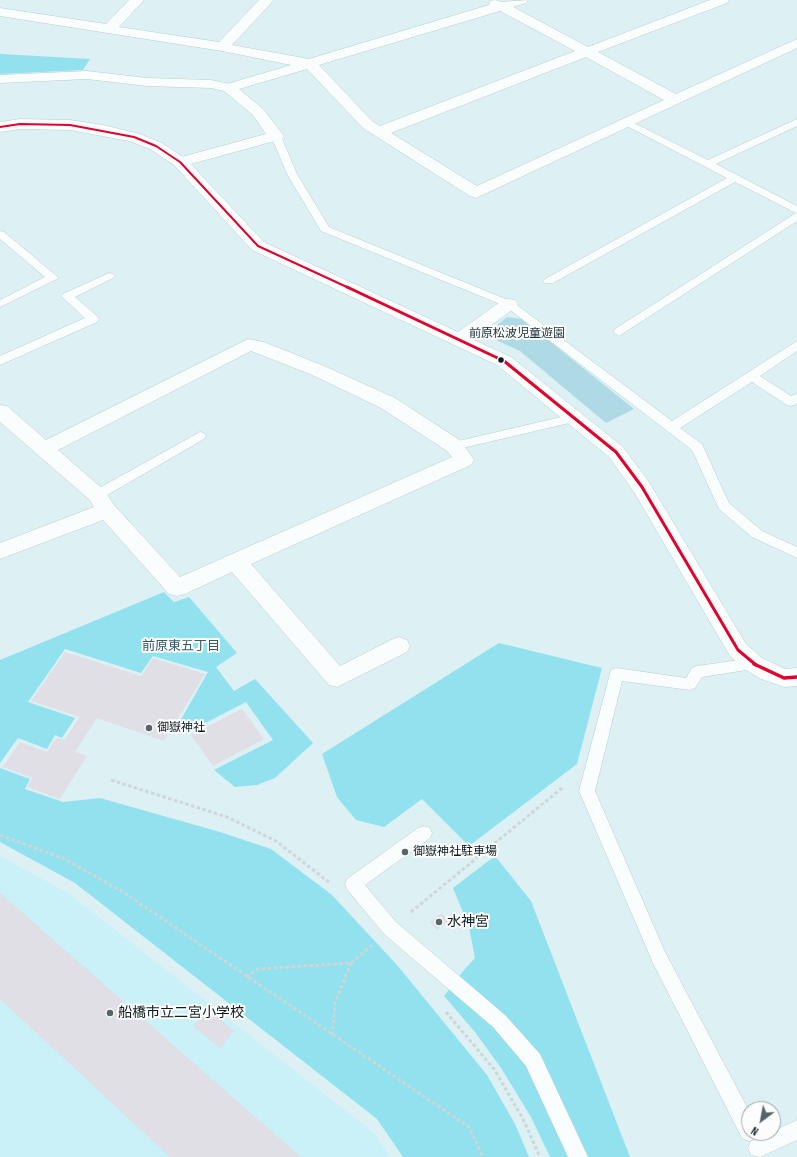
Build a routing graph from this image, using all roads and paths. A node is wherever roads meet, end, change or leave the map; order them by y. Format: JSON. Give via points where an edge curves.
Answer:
{"nodes":[{"id":1,"x":11,"y":0,"type":"edge"},
{"id":2,"x":137,"y":0,"type":"edge"},
{"id":3,"x":267,"y":0,"type":"edge"},
{"id":4,"x":476,"y":0,"type":"edge"},
{"id":5,"x":522,"y":0,"type":"edge"},
{"id":6,"x":722,"y":0,"type":"edge"},
{"id":7,"x":502,"y":6,"type":"junction"},
{"id":8,"x":0,"y":11,"type":"edge"},
{"id":9,"x":109,"y":29,"type":"junction"},
{"id":10,"x":797,"y":43,"type":"edge"},
{"id":11,"x":222,"y":47,"type":"junction"},
{"id":12,"x":588,"y":52,"type":"junction"},
{"id":13,"x":310,"y":64,"type":"junction"},
{"id":14,"x":0,"y":79,"type":"edge"},
{"id":15,"x":229,"y":88,"type":"junction"},
{"id":16,"x":674,"y":99,"type":"junction"},
{"id":17,"x":626,"y":122,"type":"junction"},
{"id":18,"x":797,"y":122,"type":"edge"},
{"id":19,"x":0,"y":127,"type":"edge"},
{"id":20,"x":378,"y":132,"type":"junction"},
{"id":21,"x":276,"y":136,"type":"junction"},
{"id":22,"x":180,"y":162,"type":"junction"},
{"id":23,"x":709,"y":164,"type":"junction"},
{"id":24,"x":735,"y":178,"type":"junction"},
{"id":25,"x":797,"y":210,"type":"edge"},
{"id":26,"x":797,"y":216,"type":"edge"},
{"id":27,"x":0,"y":234,"type":"edge"},
{"id":28,"x":109,"y":276,"type":"dead end"},
{"id":29,"x":549,"y":281,"type":"dead end"},
{"id":30,"x":0,"y":304,"type":"edge"},
{"id":31,"x":509,"y":304,"type":"junction"},
{"id":32,"x":619,"y":332,"type":"dead end"},
{"id":33,"x":459,"y":340,"type":"junction"},
{"id":34,"x":797,"y":345,"type":"edge"},
{"id":35,"x":0,"y":360,"type":"edge"},
{"id":36,"x":752,"y":376,"type":"junction"},
{"id":37,"x":797,"y":398,"type":"edge"},
{"id":38,"x":0,"y":411,"type":"edge"},
{"id":39,"x":574,"y":418,"type":"junction"},
{"id":40,"x":670,"y":428,"type":"junction"},
{"id":41,"x":200,"y":436,"type":"dead end"},
{"id":42,"x":454,"y":446,"type":"junction"},
{"id":43,"x":44,"y":449,"type":"junction"},
{"id":44,"x":102,"y":503,"type":"junction"},
{"id":45,"x":0,"y":550,"type":"edge"},
{"id":46,"x":797,"y":553,"type":"edge"},
{"id":47,"x":235,"y":562,"type":"junction"},
{"id":48,"x":399,"y":646,"type":"dead end"},
{"id":49,"x":754,"y":664,"type":"junction"},
{"id":50,"x":797,"y":677,"type":"edge"},
{"id":51,"x":595,"y":761,"type":"junction"},
{"id":52,"x":111,"y":780,"type":"dead end"},
{"id":53,"x":424,"y":833,"type":"dead end"},
{"id":54,"x":0,"y":835,"type":"edge"},
{"id":55,"x":334,"y":886,"type":"dead end"},
{"id":56,"x":405,"y":916,"type":"dead end"},
{"id":57,"x":390,"y":928,"type":"junction"},
{"id":58,"x":351,"y":963,"type":"junction"},
{"id":59,"x":246,"y":977,"type":"junction"},
{"id":60,"x":443,"y":1009,"type":"dead end"},
{"id":61,"x":332,"y":1035,"type":"junction"},
{"id":62,"x":797,"y":1130,"type":"edge"},
{"id":63,"x":755,"y":1142,"type":"edge"},
{"id":64,"x":483,"y":1157,"type":"edge"},
{"id":65,"x":540,"y":1157,"type":"edge"},
{"id":66,"x":578,"y":1157,"type":"edge"}],
"edges":[{"from":1,"to":8,"type":"street"},
{"from":2,"to":9,"type":"street"},
{"from":3,"to":11,"type":"street"},
{"from":4,"to":7,"type":"street"},
{"from":5,"to":7,"type":"street"},
{"from":6,"to":12,"type":"street"},
{"from":7,"to":12,"type":"street"},
{"from":7,"to":13,"type":"street"},
{"from":8,"to":9,"type":"street"},
{"from":9,"to":11,"type":"street"},
{"from":10,"to":16,"type":"street"},
{"from":11,"to":13,"type":"street"},
{"from":12,"to":16,"type":"street"},
{"from":12,"to":20,"type":"street"},
{"from":13,"to":15,"type":"street"},
{"from":13,"to":20,"type":"street","via":[[368,125]]},
{"from":14,"to":15,"type":"street","via":[[87,75],[147,82],[211,84]]},
{"from":15,"to":21,"type":"street","via":[[258,112]]},
{"from":16,"to":17,"type":"street"},
{"from":17,"to":20,"type":"street","via":[[476,193]]},
{"from":17,"to":23,"type":"lane"},
{"from":18,"to":23,"type":"lane"},
{"from":19,"to":22,"type":"street","via":[[40,124],[103,130],[134,137],[156,146]]},
{"from":21,"to":22,"type":"street"},
{"from":21,"to":31,"type":"lane","via":[[292,174],[325,229]]},
{"from":22,"to":33,"type":"street","via":[[258,246]]},
{"from":23,"to":24,"type":"lane"},
{"from":24,"to":25,"type":"lane"},
{"from":24,"to":29,"type":"lane"},
{"from":26,"to":32,"type":"lane"},
{"from":27,"to":30,"type":"lane","via":[[53,278]]},
{"from":28,"to":35,"type":"lane","via":[[67,296],[93,319]]},
{"from":31,"to":33,"type":"street"},
{"from":31,"to":40,"type":"lane"},
{"from":33,"to":39,"type":"street","via":[[504,361]]},
{"from":34,"to":36,"type":"lane"},
{"from":36,"to":37,"type":"lane","via":[[792,402]]},
{"from":36,"to":40,"type":"lane"},
{"from":38,"to":43,"type":"street"},
{"from":39,"to":42,"type":"lane"},
{"from":39,"to":49,"type":"street","via":[[616,452],[628,466],[738,650]]},
{"from":40,"to":46,"type":"lane","via":[[697,447],[724,506],[757,534]]},
{"from":41,"to":44,"type":"lane"},
{"from":42,"to":43,"type":"street","via":[[388,403],[317,370],[257,346],[248,345]]},
{"from":42,"to":47,"type":"street","via":[[464,460]]},
{"from":43,"to":44,"type":"street"},
{"from":44,"to":45,"type":"street"},
{"from":44,"to":47,"type":"street","via":[[177,588]]},
{"from":47,"to":48,"type":"street","via":[[337,678]]},
{"from":49,"to":50,"type":"street","via":[[784,678]]},
{"from":49,"to":51,"type":"lane","via":[[697,672],[690,684],[616,674]]},
{"from":51,"to":56,"type":"path"},
{"from":51,"to":63,"type":"lane","via":[[588,792],[659,957]]},
{"from":52,"to":55,"type":"path","via":[[227,817],[276,841]]},
{"from":53,"to":57,"type":"lane","via":[[353,884]]},
{"from":54,"to":59,"type":"path","via":[[65,859],[110,885]]},
{"from":57,"to":58,"type":"path"},
{"from":57,"to":66,"type":"lane","via":[[499,1020],[533,1060]]},
{"from":58,"to":59,"type":"path","via":[[258,969]]},
{"from":58,"to":61,"type":"path","via":[[335,1003]]},
{"from":59,"to":61,"type":"path"},
{"from":60,"to":65,"type":"path","via":[[494,1069],[523,1119]]},
{"from":61,"to":64,"type":"path","via":[[469,1127]]},
{"from":62,"to":63,"type":"lane"}]}
